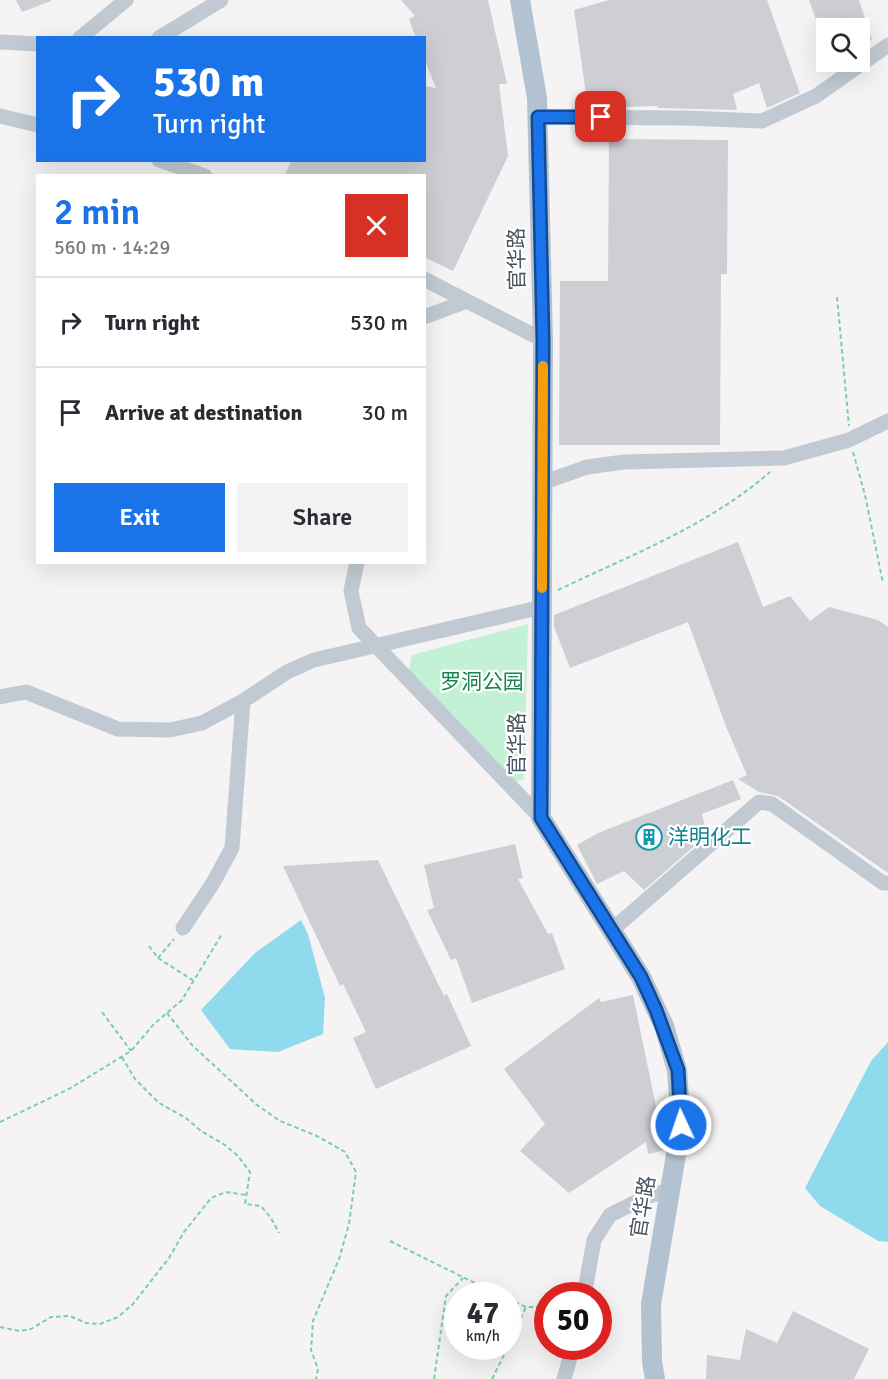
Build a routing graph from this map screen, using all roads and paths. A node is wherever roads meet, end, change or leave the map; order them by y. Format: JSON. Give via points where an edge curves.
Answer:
{"nodes":[{"id":1,"x":126,"y":0,"type":"edge"},
{"id":2,"x":221,"y":0,"type":"edge"},
{"id":3,"x":520,"y":0,"type":"edge"},
{"id":4,"x":83,"y":36,"type":"edge"},
{"id":5,"x":162,"y":36,"type":"edge"},
{"id":6,"x":0,"y":42,"type":"edge"},
{"id":7,"x":36,"y":44,"type":"edge"},
{"id":8,"x":888,"y":45,"type":"edge"},
{"id":9,"x":0,"y":116,"type":"edge"},
{"id":10,"x":538,"y":117,"type":"junction"},
{"id":11,"x":36,"y":125,"type":"edge"},
{"id":12,"x":165,"y":162,"type":"edge"},
{"id":13,"x":199,"y":174,"type":"edge"},
{"id":14,"x":426,"y":280,"type":"edge"},
{"id":15,"x":467,"y":301,"type":"junction"},
{"id":16,"x":426,"y":316,"type":"edge"},
{"id":17,"x":543,"y":340,"type":"junction"},
{"id":18,"x":888,"y":421,"type":"edge"},
{"id":19,"x":784,"y":458,"type":"junction"},
{"id":20,"x":543,"y":483,"type":"junction"},
{"id":21,"x":357,"y":564,"type":"edge"},
{"id":22,"x":542,"y":602,"type":"junction"},
{"id":23,"x":376,"y":646,"type":"junction"},
{"id":24,"x":0,"y":697,"type":"edge"},
{"id":25,"x":243,"y":700,"type":"junction"},
{"id":26,"x":541,"y":818,"type":"junction"},
{"id":27,"x":888,"y":883,"type":"edge"},
{"id":28,"x":183,"y":928,"type":"joint"},
{"id":29,"x":612,"y":930,"type":"junction"},
{"id":30,"x":222,"y":934,"type":"dead end"},
{"id":31,"x":149,"y":946,"type":"dead end"},
{"id":32,"x":158,"y":958,"type":"junction"},
{"id":33,"x":194,"y":981,"type":"junction"},
{"id":34,"x":102,"y":1012,"type":"dead end"},
{"id":35,"x":167,"y":1013,"type":"junction"},
{"id":36,"x":131,"y":1051,"type":"junction"},
{"id":37,"x":122,"y":1057,"type":"junction"},
{"id":38,"x":0,"y":1122,"type":"edge"},
{"id":39,"x":670,"y":1190,"type":"junction"},
{"id":40,"x":246,"y":1194,"type":"junction"},
{"id":41,"x":279,"y":1233,"type":"dead end"},
{"id":42,"x":390,"y":1241,"type":"dead end"},
{"id":43,"x":463,"y":1278,"type":"junction"},
{"id":44,"x":471,"y":1282,"type":"edge"},
{"id":45,"x":586,"y":1282,"type":"edge"},
{"id":46,"x":522,"y":1305,"type":"edge"},
{"id":47,"x":526,"y":1307,"type":"junction"},
{"id":48,"x":534,"y":1307,"type":"edge"},
{"id":49,"x":522,"y":1316,"type":"edge"},
{"id":50,"x":0,"y":1327,"type":"edge"},
{"id":51,"x":502,"y":1360,"type":"edge"},
{"id":52,"x":569,"y":1360,"type":"edge"},
{"id":53,"x":316,"y":1379,"type":"edge"},
{"id":54,"x":434,"y":1379,"type":"edge"},
{"id":55,"x":492,"y":1379,"type":"edge"},
{"id":56,"x":564,"y":1379,"type":"edge"},
{"id":57,"x":655,"y":1379,"type":"edge"}],
"edges":[{"from":1,"to":4,"type":"street"},
{"from":2,"to":5,"type":"street"},
{"from":3,"to":10,"type":"main road","name":"官华路"},
{"from":6,"to":7,"type":"street"},
{"from":8,"to":10,"type":"street","via":[[816,96],[762,121]]},
{"from":9,"to":11,"type":"street"},
{"from":10,"to":17,"type":"main road","name":"官华路"},
{"from":12,"to":13,"type":"street"},
{"from":14,"to":15,"type":"street"},
{"from":15,"to":16,"type":"street"},
{"from":15,"to":17,"type":"street"},
{"from":17,"to":20,"type":"main road","name":"官华路"},
{"from":18,"to":19,"type":"street","via":[[849,440]]},
{"from":19,"to":20,"type":"street","via":[[624,462],[587,467]]},
{"from":19,"to":22,"type":"path","via":[[744,495],[686,530]]},
{"from":20,"to":22,"type":"main road","name":"官华路"},
{"from":21,"to":23,"type":"street","via":[[351,591],[358,628]]},
{"from":22,"to":23,"type":"street"},
{"from":22,"to":26,"type":"main road","name":"官华路"},
{"from":23,"to":25,"type":"street","via":[[314,660]]},
{"from":23,"to":26,"type":"street"},
{"from":24,"to":25,"type":"street","via":[[26,692],[118,729],[170,730],[202,723]]},
{"from":25,"to":28,"type":"street","via":[[232,848]]},
{"from":26,"to":29,"type":"main road","name":"官华路"},
{"from":27,"to":29,"type":"street","via":[[772,804],[759,802]]},
{"from":28,"to":32,"type":"path"},
{"from":29,"to":39,"type":"main road","name":"官华路","via":[[641,977],[678,1070],[681,1125]]},
{"from":30,"to":33,"type":"path"},
{"from":31,"to":32,"type":"path"},
{"from":32,"to":33,"type":"path"},
{"from":33,"to":35,"type":"path","via":[[182,1000]]},
{"from":34,"to":36,"type":"path"},
{"from":35,"to":36,"type":"path"},
{"from":35,"to":53,"type":"path","via":[[192,1045],[257,1105],[280,1121],[345,1152],[356,1172],[349,1224],[339,1259],[313,1321],[311,1350],[318,1369]]},
{"from":36,"to":37,"type":"path"},
{"from":37,"to":38,"type":"path","via":[[69,1089]]},
{"from":37,"to":40,"type":"path","via":[[135,1079],[159,1103],[238,1156],[250,1172]]},
{"from":39,"to":45,"type":"street","via":[[610,1215],[594,1240]]},
{"from":39,"to":57,"type":"main road","name":"官华路","via":[[651,1304]]},
{"from":40,"to":41,"type":"path","via":[[245,1204],[261,1206]]},
{"from":40,"to":50,"type":"path","via":[[226,1192],[211,1198],[169,1258],[118,1317],[100,1324],[70,1316],[51,1317],[31,1329]]},
{"from":42,"to":43,"type":"path"},
{"from":43,"to":44,"type":"path"},
{"from":43,"to":54,"type":"path","via":[[446,1296]]},
{"from":46,"to":47,"type":"path"},
{"from":47,"to":48,"type":"path"},
{"from":47,"to":49,"type":"path"},
{"from":51,"to":55,"type":"path"},
{"from":52,"to":56,"type":"street"}]}
